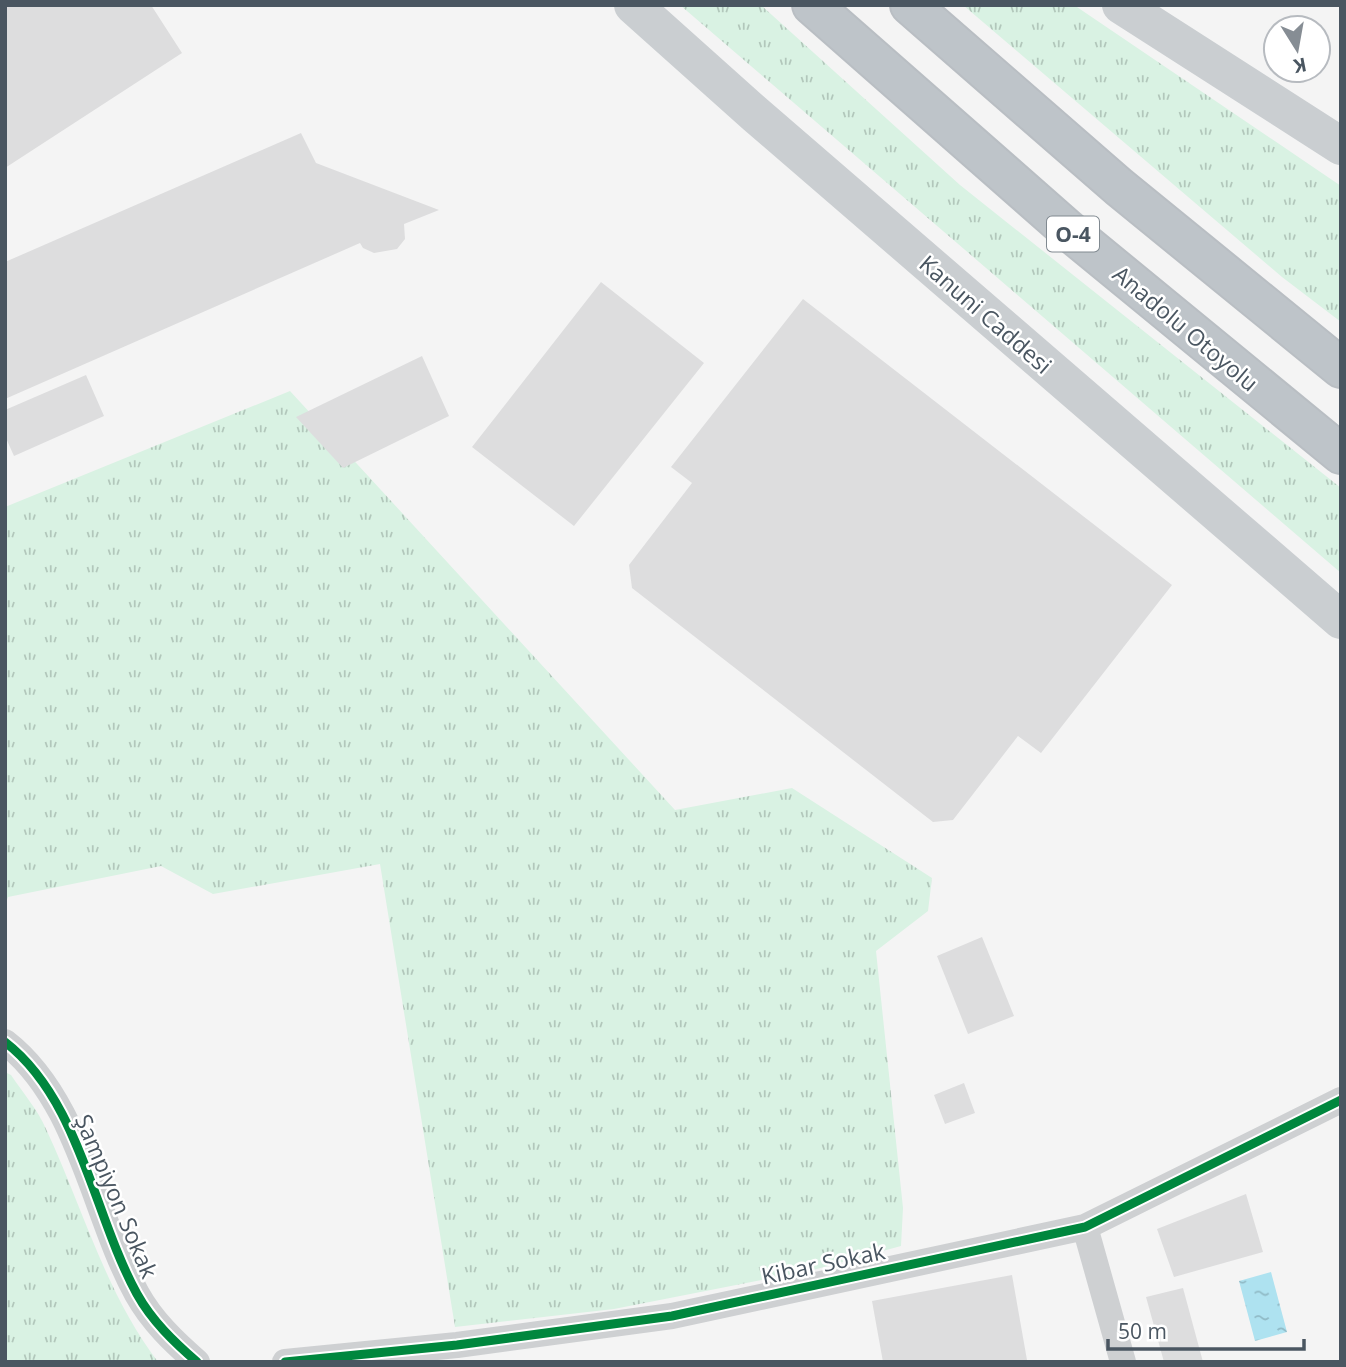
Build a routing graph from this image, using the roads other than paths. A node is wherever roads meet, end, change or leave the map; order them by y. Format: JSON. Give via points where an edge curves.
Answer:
{"nodes":[{"id":1,"x":633,"y":5,"type":"edge"},
{"id":2,"x":813,"y":5,"type":"edge"},
{"id":3,"x":910,"y":5,"type":"edge"},
{"id":4,"x":1121,"y":5,"type":"edge"},
{"id":5,"x":1149,"y":5,"type":"edge"},
{"id":6,"x":1341,"y":145,"type":"edge"},
{"id":7,"x":1341,"y":368,"type":"edge"},
{"id":8,"x":1341,"y":454,"type":"edge"},
{"id":9,"x":1341,"y":621,"type":"edge"},
{"id":10,"x":5,"y":1042,"type":"edge"},
{"id":11,"x":1341,"y":1100,"type":"edge"},
{"id":12,"x":1085,"y":1227,"type":"junction"},
{"id":13,"x":197,"y":1362,"type":"edge"},
{"id":14,"x":285,"y":1362,"type":"edge"},
{"id":15,"x":1123,"y":1362,"type":"edge"}],
"edges":[{"from":1,"to":9,"type":"main road","name":"Kanuni Caddesi"},
{"from":2,"to":8,"type":"highway","name":"Anadolu Otoyolu","number":"O-4","via":[[1068,230]]},
{"from":3,"to":7,"type":"highway","via":[[1119,187]]},
{"from":4,"to":6,"type":"main road"},
{"from":5,"to":6,"type":"main road"},
{"from":10,"to":13,"type":"street","name":"Şampiyon Sokak","via":[[51,1091],[138,1295],[154,1320]]},
{"from":11,"to":12,"type":"street","name":"Kibar Sokak"},
{"from":12,"to":14,"type":"street","name":"Kibar Sokak","via":[[672,1316]]},
{"from":12,"to":15,"type":"street"}]}
